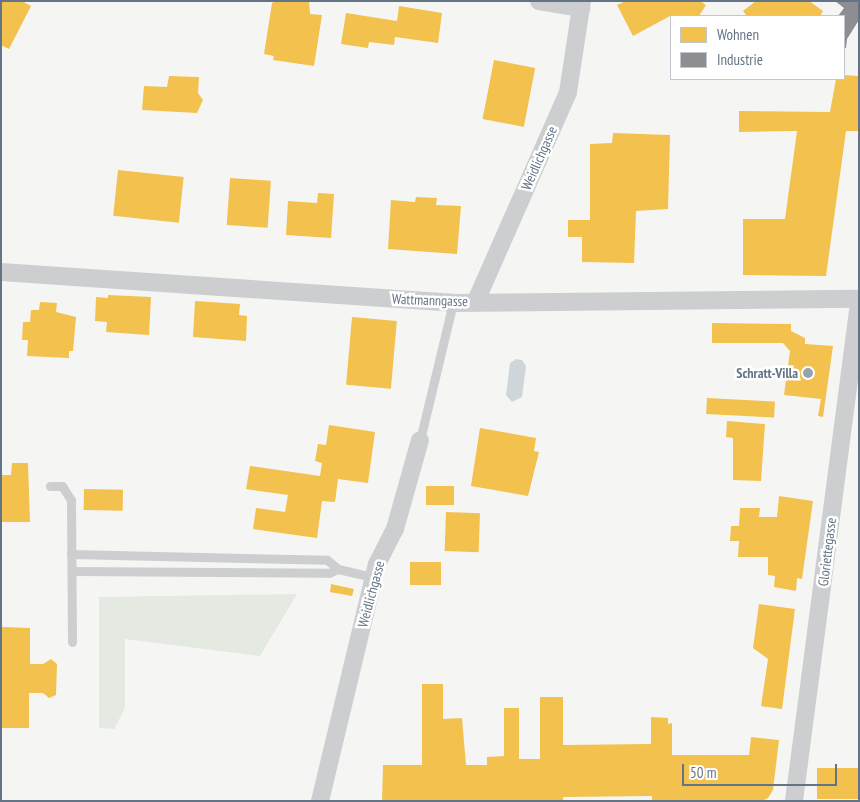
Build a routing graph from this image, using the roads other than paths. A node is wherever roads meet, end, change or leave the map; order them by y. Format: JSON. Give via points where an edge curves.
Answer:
{"nodes":[{"id":1,"x":539,"y":1,"type":"edge"},
{"id":2,"x":581,"y":5,"type":"edge"},
{"id":3,"x":1,"y":272,"type":"edge"},
{"id":4,"x":476,"y":301,"type":"junction"},
{"id":5,"x":859,"y":301,"type":"edge"},
{"id":6,"x":453,"y":303,"type":"junction"},
{"id":7,"x":420,"y":440,"type":"joint"},
{"id":8,"x":50,"y":486,"type":"dead end"},
{"id":9,"x":72,"y":554,"type":"junction"},
{"id":10,"x":338,"y":569,"type":"junction"},
{"id":11,"x":72,"y":571,"type":"junction"},
{"id":12,"x":374,"y":577,"type":"junction"},
{"id":13,"x":72,"y":642,"type":"dead end"},
{"id":14,"x":320,"y":801,"type":"edge"},
{"id":15,"x":794,"y":801,"type":"edge"}],
"edges":[{"from":1,"to":2,"type":"street","name":"Weidlichgasse"},
{"from":2,"to":4,"type":"street","name":"Weidlichgasse","via":[[568,92]]},
{"from":3,"to":6,"type":"street","name":"Wattmanngasse"},
{"from":4,"to":5,"type":"street","name":"Wattmanngasse"},
{"from":4,"to":6,"type":"street","name":"Wattmanngasse"},
{"from":5,"to":15,"type":"street","name":"Gloriettegasse"},
{"from":6,"to":7,"type":"lane","name":"Weidlichgasse"},
{"from":7,"to":12,"type":"street","name":"Weidlichgasse","via":[[395,529]]},
{"from":8,"to":9,"type":"lane","via":[[62,486],[69,496]]},
{"from":9,"to":10,"type":"lane","via":[[327,560]]},
{"from":9,"to":11,"type":"lane"},
{"from":10,"to":11,"type":"lane","via":[[329,572]]},
{"from":10,"to":12,"type":"lane"},
{"from":11,"to":13,"type":"lane"},
{"from":12,"to":14,"type":"street","name":"Weidlichgasse"}]}
